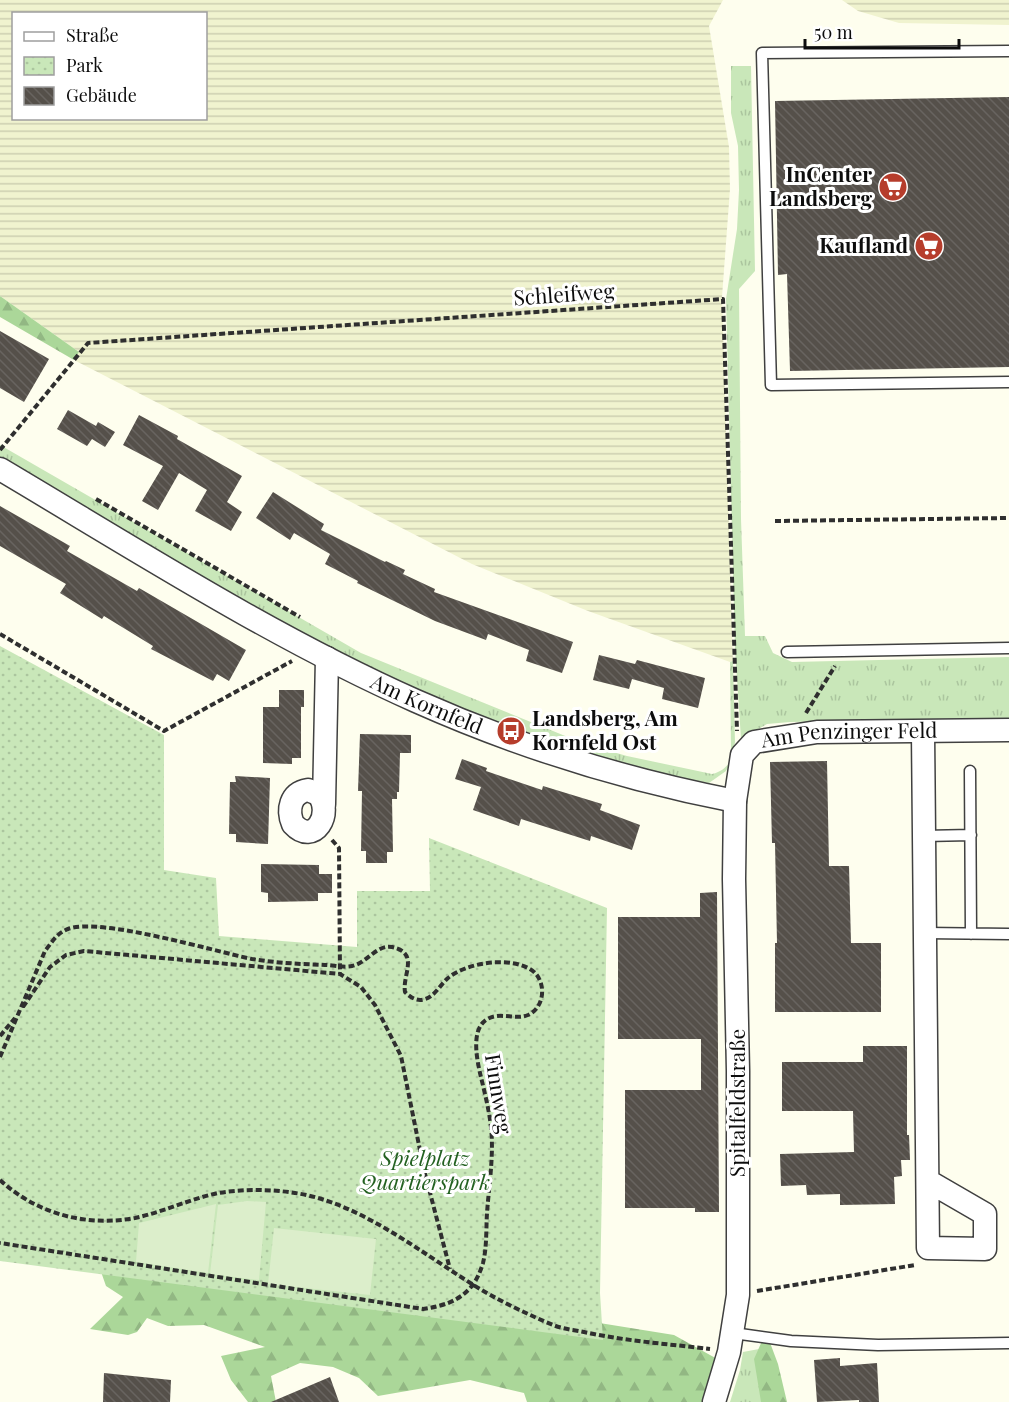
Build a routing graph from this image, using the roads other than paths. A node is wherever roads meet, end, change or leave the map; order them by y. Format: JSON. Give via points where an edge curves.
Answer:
{"nodes":[{"id":1,"x":1009,"y":51,"type":"edge"},
{"id":2,"x":1009,"y":382,"type":"edge"},
{"id":3,"x":7,"y":460,"type":"edge"},
{"id":4,"x":1009,"y":648,"type":"edge"},
{"id":5,"x":787,"y":652,"type":"dead end"},
{"id":6,"x":320,"y":654,"type":"junction"},
{"id":7,"x":1009,"y":730,"type":"edge"},
{"id":8,"x":923,"y":732,"type":"junction"},
{"id":9,"x":970,"y":771,"type":"dead end"},
{"id":10,"x":735,"y":801,"type":"junction"},
{"id":11,"x":321,"y":815,"type":"road end"},
{"id":12,"x":971,"y":835,"type":"junction"},
{"id":13,"x":924,"y":836,"type":"junction"},
{"id":14,"x":925,"y":933,"type":"junction"},
{"id":15,"x":971,"y":934,"type":"junction"},
{"id":16,"x":1009,"y":934,"type":"edge"},
{"id":17,"x":928,"y":1181,"type":"junction"},
{"id":18,"x":731,"y":1342,"type":"junction"},
{"id":19,"x":1009,"y":1343,"type":"edge"},
{"id":20,"x":714,"y":1402,"type":"edge"}],
"edges":[{"from":1,"to":2,"type":"lane","via":[[762,53],[771,385]]},
{"from":3,"to":6,"type":"street","name":"Am Kornfeld","via":[[191,582]]},
{"from":4,"to":5,"type":"lane"},
{"from":6,"to":10,"type":"street","name":"Am Kornfeld","via":[[417,701],[508,736],[668,788]]},
{"from":6,"to":11,"type":"street"},
{"from":7,"to":8,"type":"street","name":"Am Penzinger Feld"},
{"from":8,"to":10,"type":"street","name":"Am Penzinger Feld","via":[[826,732],[754,742],[742,755]]},
{"from":8,"to":13,"type":"street"},
{"from":9,"to":12,"type":"lane"},
{"from":10,"to":18,"type":"street","name":"Spitalfeldstraße","via":[[738,1295]]},
{"from":12,"to":13,"type":"lane"},
{"from":12,"to":15,"type":"lane"},
{"from":13,"to":14,"type":"street"},
{"from":14,"to":15,"type":"lane"},
{"from":14,"to":17,"type":"street"},
{"from":15,"to":16,"type":"lane"},
{"from":17,"to":17,"type":"street","via":[[928,1248],[985,1249],[985,1214]]},
{"from":18,"to":19,"type":"lane"},
{"from":18,"to":20,"type":"street","name":"Spitalfeldstraße"}]}
